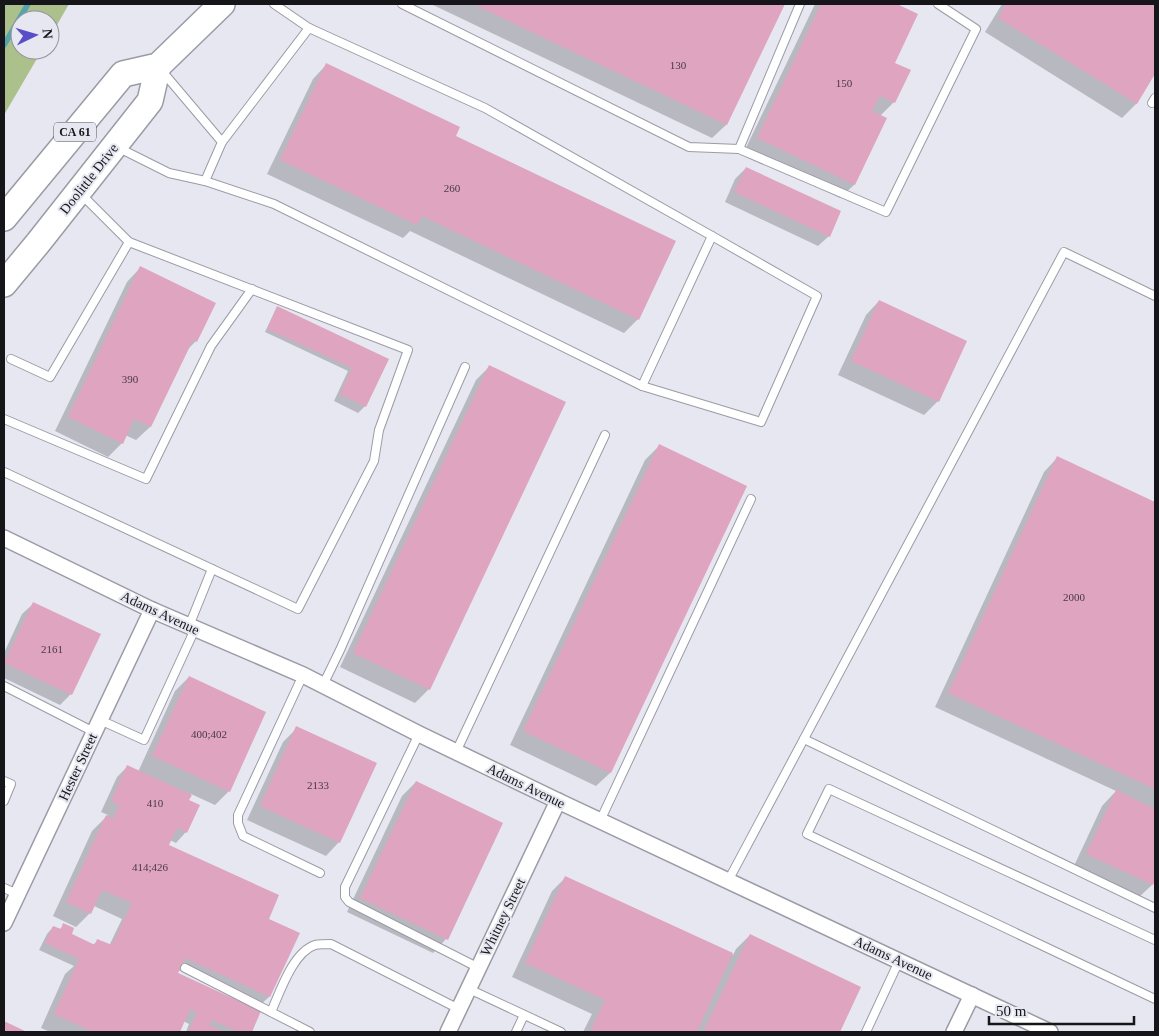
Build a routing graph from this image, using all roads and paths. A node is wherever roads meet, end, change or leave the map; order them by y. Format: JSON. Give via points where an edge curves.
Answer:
{"nodes":[{"id":1,"x":222,"y":4,"type":"edge"},
{"id":2,"x":274,"y":4,"type":"edge"},
{"id":3,"x":402,"y":4,"type":"edge"},
{"id":4,"x":800,"y":4,"type":"edge"},
{"id":5,"x":938,"y":4,"type":"edge"},
{"id":6,"x":309,"y":28,"type":"junction"},
{"id":7,"x":158,"y":66,"type":"junction"},
{"id":8,"x":222,"y":142,"type":"junction"},
{"id":9,"x":115,"y":146,"type":"junction"},
{"id":10,"x":738,"y":149,"type":"junction"},
{"id":11,"x":205,"y":181,"type":"junction"},
{"id":12,"x":79,"y":192,"type":"junction"},
{"id":13,"x":4,"y":218,"type":"edge"},
{"id":14,"x":712,"y":236,"type":"junction"},
{"id":15,"x":128,"y":242,"type":"junction"},
{"id":16,"x":4,"y":284,"type":"edge"},
{"id":17,"x":252,"y":289,"type":"junction"},
{"id":18,"x":1155,"y":296,"type":"edge"},
{"id":19,"x":11,"y":359,"type":"dead end"},
{"id":20,"x":465,"y":367,"type":"dead end"},
{"id":21,"x":642,"y":386,"type":"junction"},
{"id":22,"x":4,"y":419,"type":"edge"},
{"id":23,"x":604,"y":435,"type":"dead end"},
{"id":24,"x":4,"y":472,"type":"edge"},
{"id":25,"x":751,"y":499,"type":"dead end"},
{"id":26,"x":4,"y":538,"type":"edge"},
{"id":27,"x":212,"y":569,"type":"junction"},
{"id":28,"x":152,"y":610,"type":"junction"},
{"id":29,"x":192,"y":628,"type":"junction"},
{"id":30,"x":303,"y":675,"type":"junction"},
{"id":31,"x":4,"y":686,"type":"edge"},
{"id":32,"x":323,"y":686,"type":"junction"},
{"id":33,"x":97,"y":726,"type":"junction"},
{"id":34,"x":420,"y":734,"type":"junction"},
{"id":35,"x":804,"y":739,"type":"junction"},
{"id":36,"x":456,"y":752,"type":"junction"},
{"id":37,"x":4,"y":781,"type":"edge"},
{"id":38,"x":4,"y":801,"type":"edge"},
{"id":39,"x":558,"y":801,"type":"junction"},
{"id":40,"x":600,"y":820,"type":"junction"},
{"id":41,"x":320,"y":873,"type":"dead end"},
{"id":42,"x":728,"y":881,"type":"junction"},
{"id":43,"x":11,"y":891,"type":"edge"},
{"id":44,"x":1155,"y":908,"type":"edge"},
{"id":45,"x":4,"y":923,"type":"edge"},
{"id":46,"x":1155,"y":940,"type":"edge"},
{"id":47,"x":899,"y":961,"type":"junction"},
{"id":48,"x":185,"y":968,"type":"dead end"},
{"id":49,"x":479,"y":968,"type":"junction"},
{"id":50,"x":469,"y":989,"type":"junction"},
{"id":51,"x":972,"y":995,"type":"junction"},
{"id":52,"x":1155,"y":1000,"type":"edge"},
{"id":53,"x":459,"y":1009,"type":"junction"},
{"id":54,"x":271,"y":1012,"type":"junction"},
{"id":55,"x":524,"y":1014,"type":"junction"},
{"id":56,"x":310,"y":1032,"type":"edge"},
{"id":57,"x":448,"y":1032,"type":"edge"},
{"id":58,"x":516,"y":1032,"type":"edge"},
{"id":59,"x":562,"y":1032,"type":"edge"},
{"id":60,"x":866,"y":1032,"type":"edge"},
{"id":61,"x":954,"y":1032,"type":"edge"},
{"id":62,"x":1050,"y":1032,"type":"edge"}],
"edges":[{"from":1,"to":7,"type":"main road"},
{"from":2,"to":6,"type":"lane"},
{"from":3,"to":10,"type":"lane","via":[[689,147]]},
{"from":4,"to":10,"type":"lane"},
{"from":5,"to":10,"type":"lane","via":[[976,29],[886,212]]},
{"from":6,"to":8,"type":"lane"},
{"from":6,"to":14,"type":"lane","via":[[485,108]]},
{"from":7,"to":8,"type":"lane"},
{"from":7,"to":9,"type":"main road","name":"Doolittle Drive","number":"CA 61","via":[[150,101]]},
{"from":7,"to":13,"type":"main road","number":"CA 61","via":[[123,74]]},
{"from":8,"to":11,"type":"lane"},
{"from":9,"to":11,"type":"lane","via":[[169,173]]},
{"from":9,"to":12,"type":"main road","name":"Doolittle Drive","number":"CA 61"},
{"from":11,"to":21,"type":"lane","via":[[274,204]]},
{"from":12,"to":15,"type":"lane"},
{"from":12,"to":16,"type":"main road","name":"Doolittle Drive","number":"CA 61"},
{"from":14,"to":21,"type":"lane"},
{"from":14,"to":21,"type":"lane","via":[[817,296],[761,422]]},
{"from":15,"to":17,"type":"lane"},
{"from":15,"to":19,"type":"lane","via":[[50,377]]},
{"from":17,"to":22,"type":"lane","via":[[211,346],[146,479]]},
{"from":17,"to":27,"type":"lane","via":[[408,350],[379,430],[374,461],[298,609]]},
{"from":18,"to":35,"type":"lane","via":[[1064,252]]},
{"from":20,"to":32,"type":"lane"},
{"from":23,"to":36,"type":"lane"},
{"from":24,"to":27,"type":"lane"},
{"from":25,"to":40,"type":"lane"},
{"from":26,"to":28,"type":"street","name":"Adams Avenue"},
{"from":27,"to":29,"type":"lane"},
{"from":28,"to":29,"type":"street","name":"Adams Avenue"},
{"from":28,"to":33,"type":"street","name":"Hester Street"},
{"from":29,"to":30,"type":"street","name":"Adams Avenue"},
{"from":29,"to":33,"type":"lane","via":[[144,740]]},
{"from":30,"to":32,"type":"street","name":"Adams Avenue"},
{"from":30,"to":41,"type":"lane","via":[[238,815],[238,823],[242,836]]},
{"from":31,"to":33,"type":"lane"},
{"from":32,"to":34,"type":"street","name":"Adams Avenue"},
{"from":33,"to":43,"type":"street","name":"Hester Street"},
{"from":34,"to":36,"type":"street","name":"Adams Avenue"},
{"from":34,"to":49,"type":"lane","via":[[345,887],[346,897],[348,902]]},
{"from":35,"to":42,"type":"lane"},
{"from":35,"to":44,"type":"lane"},
{"from":36,"to":39,"type":"street","name":"Adams Avenue"},
{"from":37,"to":38,"type":"lane","via":[[11,784]]},
{"from":39,"to":40,"type":"street","name":"Adams Avenue"},
{"from":39,"to":49,"type":"street","name":"Whitney Street"},
{"from":40,"to":42,"type":"street","name":"Adams Avenue"},
{"from":42,"to":47,"type":"street","name":"Adams Avenue"},
{"from":43,"to":45,"type":"street","name":"Hester Street"},
{"from":46,"to":52,"type":"lane","via":[[829,789],[807,834]]},
{"from":47,"to":51,"type":"street","name":"Adams Avenue"},
{"from":47,"to":60,"type":"lane"},
{"from":48,"to":54,"type":"lane"},
{"from":49,"to":50,"type":"street","name":"Whitney Street"},
{"from":50,"to":53,"type":"street","name":"Whitney Street"},
{"from":50,"to":55,"type":"lane"},
{"from":51,"to":61,"type":"street"},
{"from":51,"to":62,"type":"street","name":"Adams Avenue"},
{"from":53,"to":54,"type":"lane","via":[[331,944],[314,945],[295,960]]},
{"from":53,"to":57,"type":"street","name":"Whitney Street"},
{"from":54,"to":56,"type":"lane"},
{"from":55,"to":58,"type":"lane"},
{"from":55,"to":59,"type":"lane"}]}
